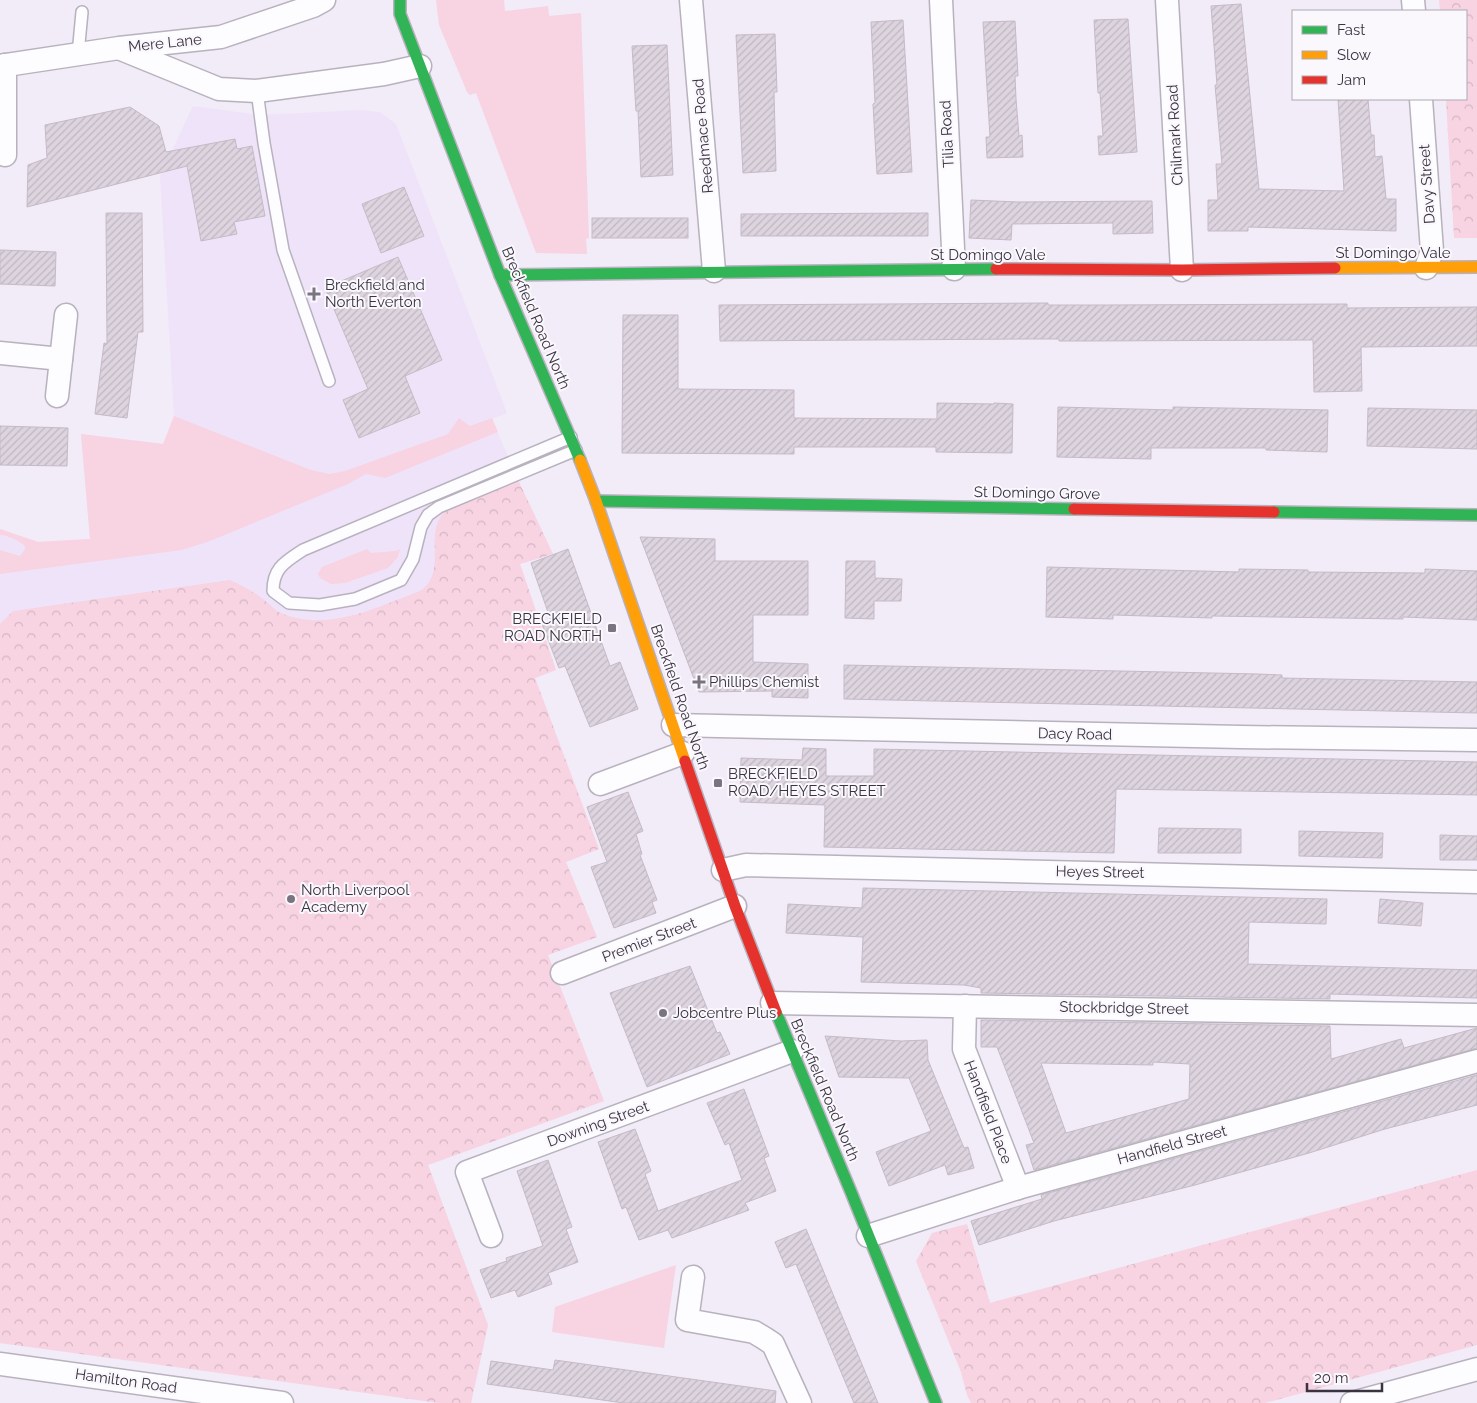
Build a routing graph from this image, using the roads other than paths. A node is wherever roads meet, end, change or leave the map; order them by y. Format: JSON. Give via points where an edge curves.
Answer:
{"nodes":[{"id":1,"x":324,"y":0,"type":"edge"},
{"id":2,"x":400,"y":0,"type":"edge"},
{"id":3,"x":692,"y":0,"type":"edge"},
{"id":4,"x":941,"y":0,"type":"edge"},
{"id":5,"x":1167,"y":0,"type":"edge"},
{"id":6,"x":82,"y":12,"type":"dead end"},
{"id":7,"x":119,"y":48,"type":"junction"},
{"id":8,"x":78,"y":54,"type":"junction"},
{"id":9,"x":3,"y":66,"type":"edge"},
{"id":10,"x":420,"y":66,"type":"junction"},
{"id":11,"x":257,"y":91,"type":"junction"},
{"id":12,"x":1421,"y":100,"type":"edge"},
{"id":13,"x":5,"y":154,"type":"dead end"},
{"id":14,"x":1477,"y":267,"type":"edge"},
{"id":15,"x":1426,"y":268,"type":"junction"},
{"id":16,"x":954,"y":269,"type":"junction"},
{"id":17,"x":1182,"y":270,"type":"junction"},
{"id":18,"x":714,"y":271,"type":"junction"},
{"id":19,"x":500,"y":275,"type":"junction"},
{"id":20,"x":66,"y":314,"type":"dead end"},
{"id":21,"x":0,"y":353,"type":"edge"},
{"id":22,"x":62,"y":359,"type":"junction"},
{"id":23,"x":329,"y":381,"type":"dead end"},
{"id":24,"x":57,"y":396,"type":"dead end"},
{"id":25,"x":572,"y":437,"type":"junction"},
{"id":26,"x":576,"y":450,"type":"junction"},
{"id":27,"x":596,"y":501,"type":"junction"},
{"id":28,"x":1477,"y":515,"type":"edge"},
{"id":29,"x":673,"y":725,"type":"junction"},
{"id":30,"x":1477,"y":740,"type":"edge"},
{"id":31,"x":683,"y":753,"type":"junction"},
{"id":32,"x":600,"y":784,"type":"dead end"},
{"id":33,"x":723,"y":870,"type":"junction"},
{"id":34,"x":1477,"y":882,"type":"edge"},
{"id":35,"x":735,"y":906,"type":"junction"},
{"id":36,"x":562,"y":973,"type":"dead end"},
{"id":37,"x":772,"y":1003,"type":"junction"},
{"id":38,"x":965,"y":1006,"type":"junction"},
{"id":39,"x":1477,"y":1015,"type":"edge"},
{"id":40,"x":792,"y":1052,"type":"junction"},
{"id":41,"x":1477,"y":1061,"type":"edge"},
{"id":42,"x":1018,"y":1188,"type":"junction"},
{"id":43,"x":491,"y":1236,"type":"dead end"},
{"id":44,"x":868,"y":1236,"type":"junction"},
{"id":45,"x":694,"y":1278,"type":"dead end"},
{"id":46,"x":0,"y":1364,"type":"edge"},
{"id":47,"x":1477,"y":1369,"type":"edge"},
{"id":48,"x":282,"y":1403,"type":"edge"},
{"id":49,"x":800,"y":1403,"type":"edge"},
{"id":50,"x":936,"y":1403,"type":"edge"},
{"id":51,"x":1352,"y":1403,"type":"edge"}],
"edges":[{"from":1,"to":7,"type":"street","name":"Mere Lane","via":[[221,37]]},
{"from":2,"to":10,"type":"street","name":"Breckfield Road North","via":[[400,14]]},
{"from":3,"to":18,"type":"street","name":"Reedmace Road"},
{"from":4,"to":16,"type":"street","name":"Tilia Road"},
{"from":5,"to":17,"type":"street","name":"Chilmark Road"},
{"from":6,"to":8,"type":"lane"},
{"from":7,"to":8,"type":"street","name":"Mere Lane"},
{"from":7,"to":11,"type":"street","via":[[219,89]]},
{"from":8,"to":9,"type":"street","name":"Mere Lane"},
{"from":9,"to":13,"type":"street"},
{"from":10,"to":11,"type":"street"},
{"from":10,"to":19,"type":"street","name":"Breckfield Road North"},
{"from":11,"to":23,"type":"lane","via":[[283,250]]},
{"from":12,"to":15,"type":"street","name":"Davy Street","via":[[1432,251]]},
{"from":14,"to":15,"type":"street","name":"St Domingo Vale"},
{"from":15,"to":17,"type":"street","name":"St Domingo Vale"},
{"from":16,"to":17,"type":"street","name":"St Domingo Vale"},
{"from":16,"to":18,"type":"street","name":"St Domingo Vale"},
{"from":18,"to":19,"type":"street","name":"St Domingo Vale"},
{"from":19,"to":25,"type":"street","name":"Breckfield Road North"},
{"from":20,"to":22,"type":"street"},
{"from":21,"to":22,"type":"street"},
{"from":22,"to":24,"type":"street"},
{"from":25,"to":26,"type":"street","name":"Breckfield Road North"},
{"from":25,"to":26,"type":"lane","via":[[303,550],[280,565],[273,580],[273,591],[289,603],[320,605],[355,599],[401,580],[413,559],[421,527],[439,507]]},
{"from":26,"to":27,"type":"street","name":"Breckfield Road North"},
{"from":27,"to":28,"type":"street","name":"St Domingo Grove"},
{"from":27,"to":29,"type":"street","name":"Breckfield Road North"},
{"from":29,"to":30,"type":"street","name":"Dacy Road"},
{"from":29,"to":31,"type":"street","name":"Breckfield Road North"},
{"from":31,"to":32,"type":"street"},
{"from":31,"to":33,"type":"street","name":"Breckfield Road North"},
{"from":33,"to":34,"type":"street","name":"Heyes Street","via":[[746,865]]},
{"from":33,"to":35,"type":"street","name":"Breckfield Road North"},
{"from":35,"to":36,"type":"street","name":"Premier Street"},
{"from":35,"to":37,"type":"street","name":"Breckfield Road North"},
{"from":37,"to":38,"type":"street","name":"Stockbridge Street"},
{"from":37,"to":40,"type":"street","name":"Breckfield Road North"},
{"from":38,"to":39,"type":"street","name":"Stockbridge Street"},
{"from":38,"to":42,"type":"street","name":"Handfield Place","via":[[964,1049]]},
{"from":40,"to":43,"type":"street","name":"Downing Street","via":[[467,1172]]},
{"from":40,"to":44,"type":"street","name":"Breckfield Road North"},
{"from":41,"to":42,"type":"street","name":"Handfield Street"},
{"from":42,"to":44,"type":"street","name":"Handfield Street"},
{"from":44,"to":50,"type":"street","name":"Breckfield Road North"},
{"from":45,"to":49,"type":"street","via":[[687,1320],[754,1332],[773,1344]]},
{"from":46,"to":48,"type":"street","name":"Hamilton Road"},
{"from":47,"to":51,"type":"street"}]}
